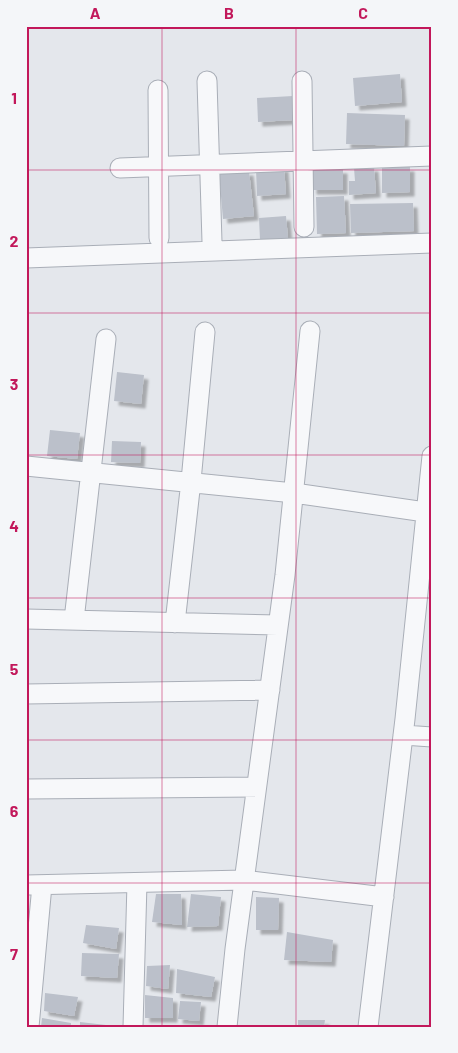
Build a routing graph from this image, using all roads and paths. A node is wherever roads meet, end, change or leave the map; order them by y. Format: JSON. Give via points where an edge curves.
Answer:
{"nodes":[{"id":1,"x":207,"y":81,"type":"dead end"},
{"id":2,"x":302,"y":82,"type":"dead end"},
{"id":3,"x":158,"y":90,"type":"dead end"},
{"id":4,"x":432,"y":156,"type":"edge"},
{"id":5,"x":303,"y":161,"type":"junction"},
{"id":6,"x":210,"y":164,"type":"junction"},
{"id":7,"x":158,"y":166,"type":"junction"},
{"id":8,"x":120,"y":168,"type":"dead end"},
{"id":9,"x":304,"y":227,"type":"dead end"},
{"id":10,"x":159,"y":238,"type":"dead end"},
{"id":11,"x":212,"y":242,"type":"dead end"},
{"id":12,"x":432,"y":243,"type":"edge"},
{"id":13,"x":26,"y":258,"type":"edge"},
{"id":14,"x":310,"y":331,"type":"dead end"},
{"id":15,"x":205,"y":332,"type":"dead end"},
{"id":16,"x":106,"y":339,"type":"dead end"},
{"id":17,"x":432,"y":456,"type":"edge"},
{"id":18,"x":26,"y":466,"type":"edge"},
{"id":19,"x":91,"y":473,"type":"junction"},
{"id":20,"x":191,"y":483,"type":"junction"},
{"id":21,"x":294,"y":493,"type":"junction"},
{"id":22,"x":429,"y":513,"type":"edge"},
{"id":23,"x":26,"y":619,"type":"edge"},
{"id":24,"x":74,"y":620,"type":"junction"},
{"id":25,"x":175,"y":623,"type":"junction"},
{"id":26,"x":278,"y":625,"type":"junction"},
{"id":27,"x":270,"y":690,"type":"junction"},
{"id":28,"x":26,"y":694,"type":"edge"},
{"id":29,"x":403,"y":735,"type":"junction"},
{"id":30,"x":432,"y":737,"type":"edge"},
{"id":31,"x":256,"y":787,"type":"junction"},
{"id":32,"x":26,"y":789,"type":"edge"},
{"id":33,"x":244,"y":880,"type":"junction"},
{"id":34,"x":137,"y":883,"type":"junction"},
{"id":35,"x":34,"y":885,"type":"edge"},
{"id":36,"x":384,"y":897,"type":"junction"},
{"id":37,"x":29,"y":1027,"type":"edge"},
{"id":38,"x":133,"y":1027,"type":"edge"},
{"id":39,"x":227,"y":1027,"type":"edge"},
{"id":40,"x":368,"y":1027,"type":"edge"}],
"edges":[{"from":1,"to":6,"type":"street"},
{"from":2,"to":5,"type":"street"},
{"from":3,"to":7,"type":"street"},
{"from":4,"to":5,"type":"street"},
{"from":5,"to":6,"type":"street"},
{"from":5,"to":9,"type":"street"},
{"from":6,"to":7,"type":"street"},
{"from":6,"to":11,"type":"street"},
{"from":7,"to":8,"type":"street"},
{"from":7,"to":10,"type":"street"},
{"from":12,"to":13,"type":"street"},
{"from":14,"to":21,"type":"street"},
{"from":15,"to":20,"type":"street"},
{"from":16,"to":19,"type":"street"},
{"from":17,"to":22,"type":"street"},
{"from":18,"to":19,"type":"street"},
{"from":19,"to":20,"type":"street"},
{"from":19,"to":24,"type":"street"},
{"from":20,"to":21,"type":"street"},
{"from":20,"to":25,"type":"street"},
{"from":21,"to":22,"type":"street"},
{"from":21,"to":26,"type":"street"},
{"from":22,"to":29,"type":"street"},
{"from":23,"to":24,"type":"street"},
{"from":24,"to":25,"type":"street"},
{"from":25,"to":26,"type":"street"},
{"from":26,"to":27,"type":"street"},
{"from":27,"to":28,"type":"street"},
{"from":27,"to":31,"type":"street"},
{"from":29,"to":30,"type":"street"},
{"from":29,"to":36,"type":"street"},
{"from":31,"to":32,"type":"street"},
{"from":31,"to":33,"type":"street"},
{"from":33,"to":34,"type":"street"},
{"from":33,"to":36,"type":"street"},
{"from":33,"to":39,"type":"street"},
{"from":34,"to":35,"type":"street"},
{"from":34,"to":38,"type":"street"},
{"from":35,"to":37,"type":"street"},
{"from":36,"to":40,"type":"street"}]}
